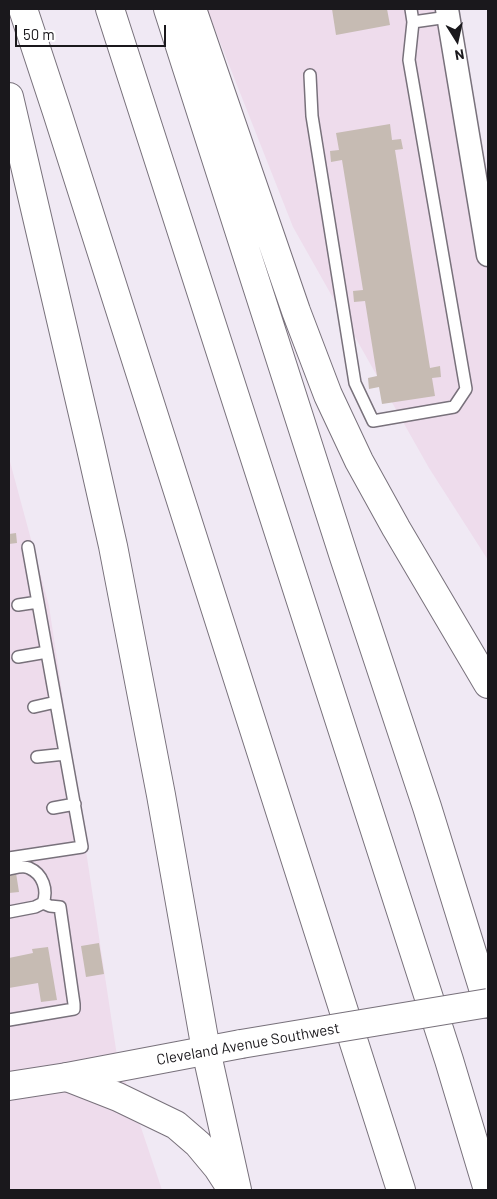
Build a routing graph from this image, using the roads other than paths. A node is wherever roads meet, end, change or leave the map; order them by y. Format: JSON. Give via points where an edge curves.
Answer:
{"nodes":[{"id":1,"x":23,"y":9,"type":"edge"},
{"id":2,"x":110,"y":9,"type":"edge"},
{"id":3,"x":168,"y":9,"type":"edge"},
{"id":4,"x":192,"y":9,"type":"edge"},
{"id":5,"x":410,"y":9,"type":"edge"},
{"id":6,"x":447,"y":13,"type":"edge"},
{"id":7,"x":413,"y":22,"type":"junction"},
{"id":8,"x":310,"y":75,"type":"dead end"},
{"id":9,"x":9,"y":97,"type":"edge"},
{"id":10,"x":488,"y":254,"type":"edge"},
{"id":11,"x":28,"y":547,"type":"dead end"},
{"id":12,"x":38,"y":602,"type":"junction"},
{"id":13,"x":18,"y":605,"type":"dead end"},
{"id":14,"x":47,"y":652,"type":"junction"},
{"id":15,"x":18,"y":657,"type":"dead end"},
{"id":16,"x":488,"y":684,"type":"edge"},
{"id":17,"x":56,"y":702,"type":"junction"},
{"id":18,"x":34,"y":707,"type":"dead end"},
{"id":19,"x":66,"y":754,"type":"junction"},
{"id":20,"x":37,"y":757,"type":"dead end"},
{"id":21,"x":75,"y":804,"type":"junction"},
{"id":22,"x":53,"y":808,"type":"dead end"},
{"id":23,"x":9,"y":858,"type":"edge"},
{"id":24,"x":9,"y":869,"type":"edge"},
{"id":25,"x":44,"y":903,"type":"junction"},
{"id":26,"x":9,"y":912,"type":"edge"},
{"id":27,"x":488,"y":1003,"type":"edge"},
{"id":28,"x":9,"y":1020,"type":"edge"},
{"id":29,"x":206,"y":1050,"type":"junction"},
{"id":30,"x":67,"y":1076,"type":"junction"},
{"id":31,"x":9,"y":1086,"type":"edge"},
{"id":32,"x":232,"y":1190,"type":"edge"},
{"id":33,"x":237,"y":1190,"type":"edge"},
{"id":34,"x":401,"y":1190,"type":"edge"},
{"id":35,"x":488,"y":1190,"type":"edge"}],
"edges":[{"from":1,"to":34,"type":"main road"},
{"from":2,"to":35,"type":"main road"},
{"from":3,"to":27,"type":"main road"},
{"from":4,"to":16,"type":"main road","via":[[328,395],[396,528]]},
{"from":5,"to":7,"type":"lane"},
{"from":6,"to":7,"type":"lane"},
{"from":6,"to":10,"type":"street"},
{"from":7,"to":8,"type":"lane","via":[[409,60],[466,390],[454,407],[373,421],[355,383],[312,116]]},
{"from":9,"to":29,"type":"main road","via":[[115,556]]},
{"from":11,"to":12,"type":"lane"},
{"from":12,"to":13,"type":"lane"},
{"from":12,"to":14,"type":"lane"},
{"from":14,"to":15,"type":"lane"},
{"from":14,"to":17,"type":"lane"},
{"from":17,"to":18,"type":"lane"},
{"from":17,"to":19,"type":"lane"},
{"from":19,"to":20,"type":"lane"},
{"from":19,"to":21,"type":"lane"},
{"from":21,"to":22,"type":"lane"},
{"from":21,"to":23,"type":"lane","via":[[82,847]]},
{"from":24,"to":25,"type":"lane","via":[[29,868],[37,874],[47,893]]},
{"from":25,"to":26,"type":"lane","via":[[35,908]]},
{"from":25,"to":28,"type":"lane","via":[[60,906],[74,1009]]},
{"from":27,"to":29,"type":"main road","name":"Cleveland Avenue Southwest","bridge":true},
{"from":29,"to":30,"type":"main road","name":"Cleveland Avenue Southwest"},
{"from":29,"to":33,"type":"main road"},
{"from":30,"to":31,"type":"main road","name":"Cleveland Avenue Southwest"},
{"from":30,"to":32,"type":"main road","via":[[118,1096],[176,1125],[198,1144]]}]}
